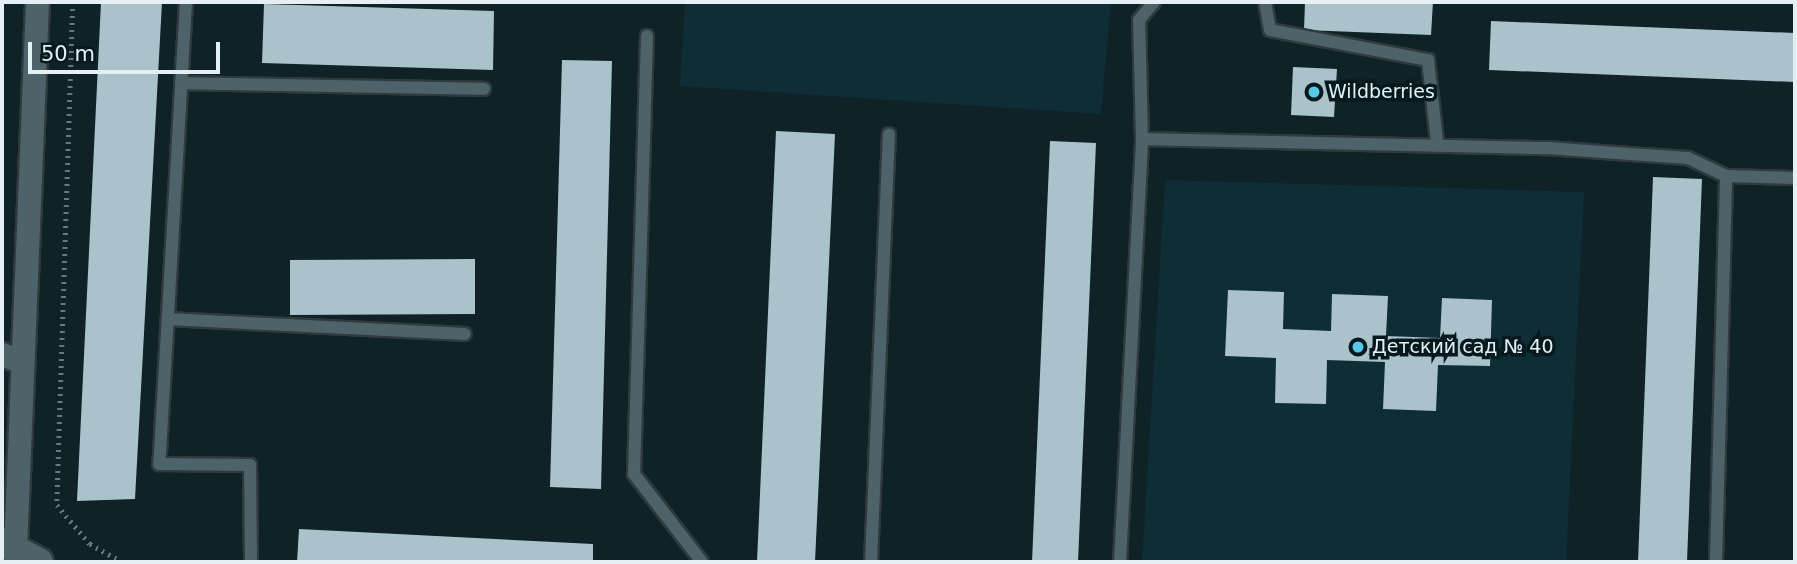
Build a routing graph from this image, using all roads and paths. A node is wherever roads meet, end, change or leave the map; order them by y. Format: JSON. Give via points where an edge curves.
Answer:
{"nodes":[{"id":1,"x":37,"y":2,"type":"edge"},
{"id":2,"x":73,"y":2,"type":"edge"},
{"id":3,"x":186,"y":2,"type":"edge"},
{"id":4,"x":1154,"y":2,"type":"edge"},
{"id":5,"x":1265,"y":2,"type":"edge"},
{"id":6,"x":647,"y":36,"type":"dead end"},
{"id":7,"x":181,"y":83,"type":"junction"},
{"id":8,"x":484,"y":89,"type":"dead end"},
{"id":9,"x":889,"y":134,"type":"dead end"},
{"id":10,"x":1142,"y":139,"type":"junction"},
{"id":11,"x":1437,"y":141,"type":"junction"},
{"id":12,"x":1726,"y":176,"type":"junction"},
{"id":13,"x":1795,"y":178,"type":"edge"},
{"id":14,"x":167,"y":319,"type":"junction"},
{"id":15,"x":465,"y":334,"type":"dead end"},
{"id":16,"x":12,"y":358,"type":"edge"},
{"id":17,"x":19,"y":551,"type":"edge"},
{"id":18,"x":123,"y":562,"type":"edge"},
{"id":19,"x":251,"y":562,"type":"edge"},
{"id":20,"x":702,"y":562,"type":"edge"},
{"id":21,"x":871,"y":562,"type":"edge"},
{"id":22,"x":1120,"y":562,"type":"edge"},
{"id":23,"x":1716,"y":562,"type":"edge"}],
"edges":[{"from":1,"to":16,"type":"street"},
{"from":2,"to":18,"type":"path","via":[[57,505],[90,544]]},
{"from":3,"to":7,"type":"lane"},
{"from":4,"to":10,"type":"lane","via":[[1139,20]]},
{"from":5,"to":11,"type":"lane","via":[[1270,30],[1428,60]]},
{"from":6,"to":20,"type":"lane","via":[[634,474]]},
{"from":7,"to":8,"type":"lane"},
{"from":7,"to":14,"type":"lane"},
{"from":9,"to":21,"type":"lane"},
{"from":10,"to":11,"type":"lane"},
{"from":10,"to":22,"type":"lane"},
{"from":11,"to":12,"type":"lane","via":[[1688,158]]},
{"from":12,"to":13,"type":"lane"},
{"from":12,"to":23,"type":"lane"},
{"from":14,"to":15,"type":"lane"},
{"from":14,"to":19,"type":"lane","via":[[159,464],[250,465]]},
{"from":16,"to":17,"type":"street"}]}
